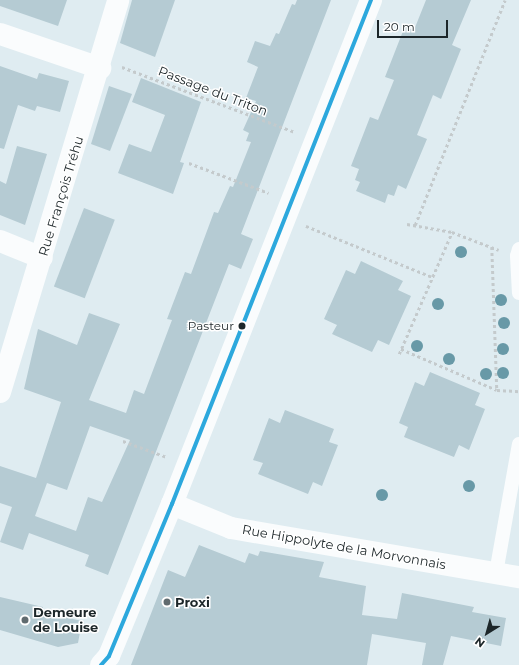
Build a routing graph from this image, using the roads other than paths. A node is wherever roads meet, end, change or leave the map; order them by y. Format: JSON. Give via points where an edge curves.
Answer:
{"nodes":[{"id":1,"x":118,"y":0,"type":"edge"},
{"id":2,"x":371,"y":0,"type":"edge"},
{"id":3,"x":0,"y":34,"type":"edge"},
{"id":4,"x":101,"y":64,"type":"junction"},
{"id":5,"x":0,"y":241,"type":"edge"},
{"id":6,"x":518,"y":253,"type":"edge"},
{"id":7,"x":42,"y":258,"type":"junction"},
{"id":8,"x":519,"y":293,"type":"edge"},
{"id":9,"x":0,"y":392,"type":"edge"},
{"id":10,"x":519,"y":444,"type":"edge"},
{"id":11,"x":172,"y":504,"type":"junction"},
{"id":12,"x":496,"y":573,"type":"junction"},
{"id":13,"x":519,"y":577,"type":"edge"},
{"id":14,"x":101,"y":665,"type":"edge"}],
"edges":[{"from":1,"to":4,"type":"street","name":"Rue François Tréhu"},
{"from":2,"to":11,"type":"street"},
{"from":3,"to":4,"type":"street"},
{"from":4,"to":7,"type":"street","name":"Rue François Tréhu"},
{"from":5,"to":7,"type":"street"},
{"from":6,"to":8,"type":"lane"},
{"from":7,"to":9,"type":"street","name":"Rue François Tréhu"},
{"from":10,"to":12,"type":"lane"},
{"from":11,"to":12,"type":"street","name":"Rue Hippolyte de la Morvonnais","via":[[231,528]]},
{"from":11,"to":14,"type":"street","via":[[108,656]]},
{"from":12,"to":13,"type":"street","name":"Rue Hippolyte de la Morvonnais"}]}
